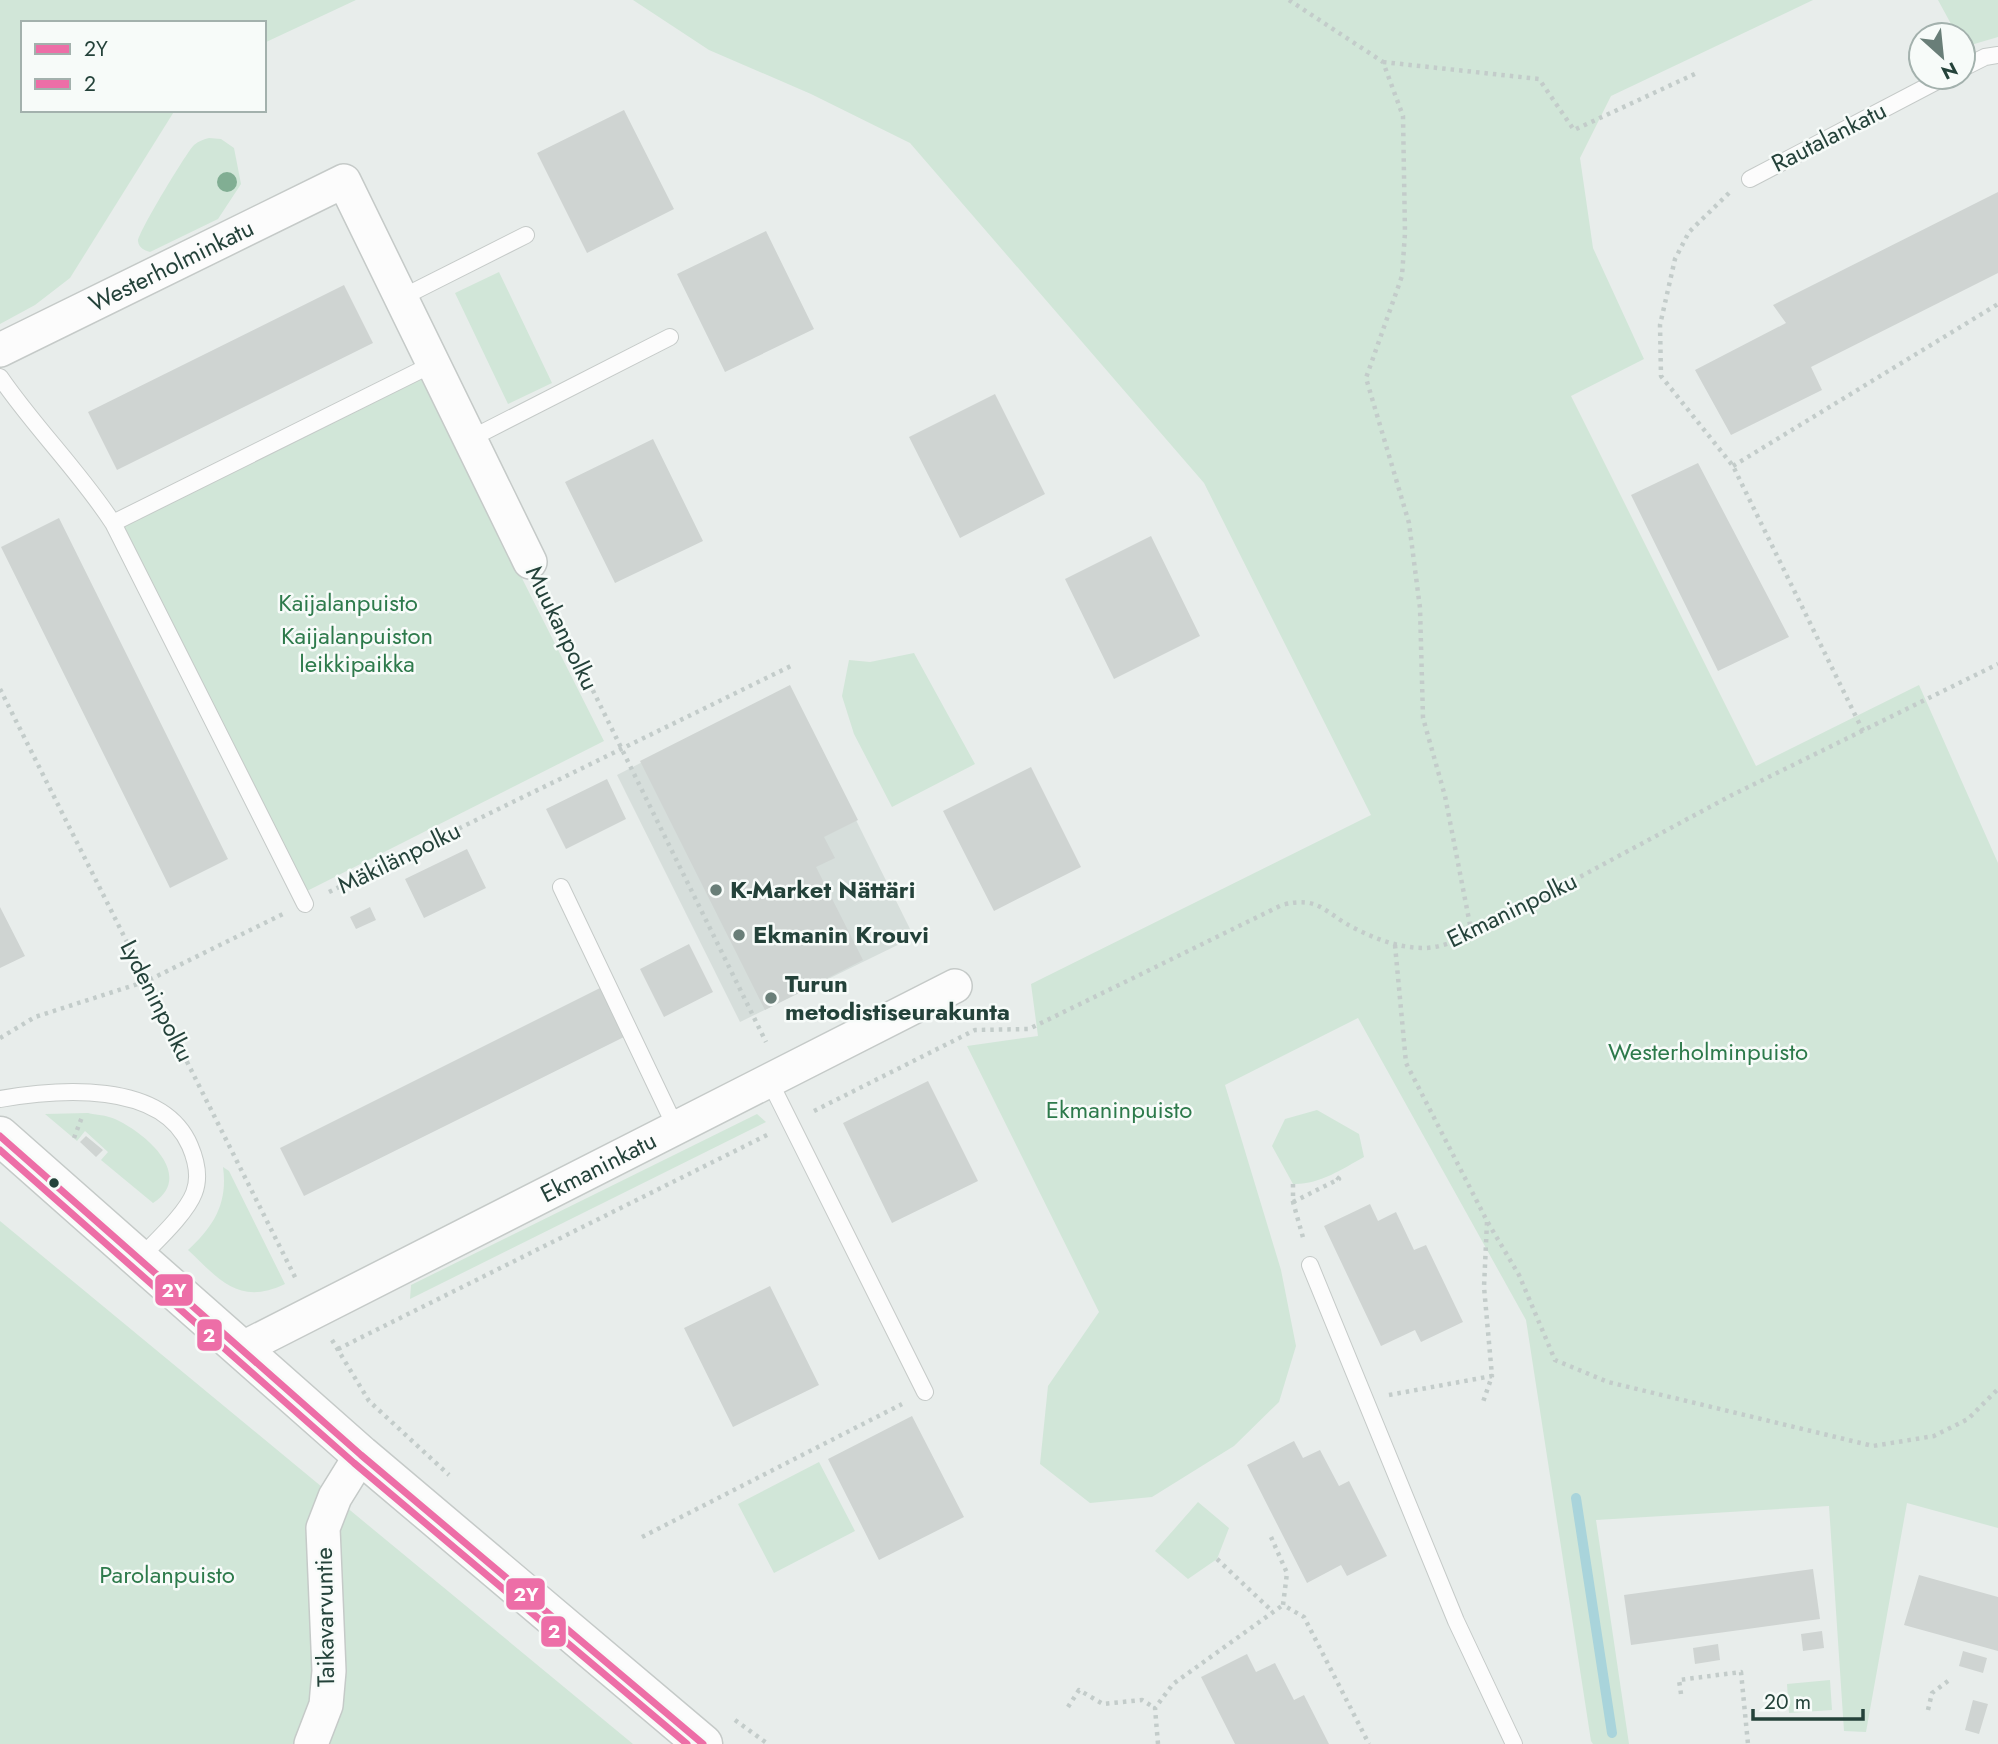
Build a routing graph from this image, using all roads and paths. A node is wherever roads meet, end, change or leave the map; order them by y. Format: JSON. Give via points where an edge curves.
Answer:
{"nodes":[{"id":1,"x":1289,"y":0,"type":"edge"},
{"id":2,"x":1998,"y":55,"type":"edge"},
{"id":3,"x":1977,"y":61,"type":"edge"},
{"id":4,"x":1383,"y":62,"type":"junction"},
{"id":5,"x":1699,"y":72,"type":"dead end"},
{"id":6,"x":1918,"y":91,"type":"edge"},
{"id":7,"x":1749,"y":178,"type":"joint"},
{"id":8,"x":344,"y":181,"type":"joint"},
{"id":9,"x":526,"y":235,"type":"dead end"},
{"id":10,"x":401,"y":298,"type":"junction"},
{"id":11,"x":1998,"y":304,"type":"edge"},
{"id":12,"x":670,"y":337,"type":"dead end"},
{"id":13,"x":0,"y":350,"type":"edge"},
{"id":14,"x":433,"y":364,"type":"junction"},
{"id":15,"x":0,"y":377,"type":"edge"},
{"id":16,"x":470,"y":439,"type":"junction"},
{"id":17,"x":1733,"y":466,"type":"junction"},
{"id":18,"x":113,"y":523,"type":"junction"},
{"id":19,"x":530,"y":562,"type":"joint"},
{"id":20,"x":1998,"y":664,"type":"edge"},
{"id":21,"x":793,"y":665,"type":"dead end"},
{"id":22,"x":0,"y":689,"type":"edge"},
{"id":23,"x":1863,"y":732,"type":"junction"},
{"id":24,"x":620,"y":749,"type":"junction"},
{"id":25,"x":561,"y":887,"type":"dead end"},
{"id":26,"x":304,"y":904,"type":"junction"},
{"id":27,"x":1472,"y":934,"type":"junction"},
{"id":28,"x":1395,"y":945,"type":"junction"},
{"id":29,"x":147,"y":981,"type":"junction"},
{"id":30,"x":955,"y":986,"type":"dead end"},
{"id":31,"x":0,"y":1038,"type":"edge"},
{"id":32,"x":776,"y":1077,"type":"junction"},
{"id":33,"x":0,"y":1099,"type":"edge"},
{"id":34,"x":790,"y":1123,"type":"junction"},
{"id":35,"x":676,"y":1128,"type":"junction"},
{"id":36,"x":0,"y":1136,"type":"edge"},
{"id":37,"x":1333,"y":1174,"type":"dead end"},
{"id":38,"x":1293,"y":1184,"type":"dead end"},
{"id":39,"x":1293,"y":1202,"type":"junction"},
{"id":40,"x":1487,"y":1221,"type":"junction"},
{"id":41,"x":139,"y":1259,"type":"junction"},
{"id":42,"x":1310,"y":1265,"type":"joint"},
{"id":43,"x":316,"y":1312,"type":"junction"},
{"id":44,"x":241,"y":1349,"type":"junction"},
{"id":45,"x":338,"y":1349,"type":"junction"},
{"id":46,"x":1492,"y":1376,"type":"junction"},
{"id":47,"x":1998,"y":1389,"type":"edge"},
{"id":48,"x":925,"y":1392,"type":"joint"},
{"id":49,"x":1367,"y":1399,"type":"junction"},
{"id":50,"x":1482,"y":1405,"type":"dead end"},
{"id":51,"x":360,"y":1455,"type":"junction"},
{"id":52,"x":450,"y":1476,"type":"dead end"},
{"id":53,"x":642,"y":1537,"type":"dead end"},
{"id":54,"x":1271,"y":1537,"type":"dead end"},
{"id":55,"x":1217,"y":1559,"type":"dead end"},
{"id":56,"x":1283,"y":1605,"type":"junction"},
{"id":57,"x":1272,"y":1611,"type":"junction"},
{"id":58,"x":1948,"y":1681,"type":"dead end"},
{"id":59,"x":1681,"y":1694,"type":"dead end"},
{"id":60,"x":1068,"y":1707,"type":"dead end"},
{"id":61,"x":1155,"y":1708,"type":"junction"},
{"id":62,"x":1928,"y":1710,"type":"dead end"},
{"id":63,"x":730,"y":1716,"type":"dead end"},
{"id":64,"x":311,"y":1744,"type":"edge"},
{"id":65,"x":704,"y":1744,"type":"edge"},
{"id":66,"x":768,"y":1744,"type":"edge"},
{"id":67,"x":1157,"y":1744,"type":"edge"},
{"id":68,"x":1369,"y":1744,"type":"edge"},
{"id":69,"x":1514,"y":1744,"type":"edge"},
{"id":70,"x":1748,"y":1744,"type":"edge"}],
"edges":[{"from":1,"to":4,"type":"path"},
{"from":2,"to":3,"type":"lane"},
{"from":4,"to":5,"type":"path","via":[[1539,79],[1574,130]]},
{"from":4,"to":27,"type":"path","via":[[1403,116],[1405,233],[1402,276],[1366,378],[1409,523],[1420,608],[1423,718]]},
{"from":6,"to":7,"type":"lane","name":"Rautalankatu"},
{"from":7,"to":17,"type":"path","via":[[1689,232],[1675,259],[1660,326],[1661,376]]},
{"from":8,"to":10,"type":"street","name":"Muukanpolku"},
{"from":8,"to":13,"type":"street","name":"Westerholminkatu"},
{"from":9,"to":10,"type":"lane"},
{"from":10,"to":14,"type":"street","name":"Muukanpolku"},
{"from":11,"to":17,"type":"path"},
{"from":12,"to":16,"type":"lane"},
{"from":14,"to":16,"type":"street","name":"Muukanpolku"},
{"from":14,"to":18,"type":"lane"},
{"from":15,"to":18,"type":"lane","via":[[26,416],[85,481]]},
{"from":16,"to":19,"type":"street","name":"Muukanpolku"},
{"from":17,"to":23,"type":"path"},
{"from":18,"to":26,"type":"lane"},
{"from":19,"to":24,"type":"path","name":"Muukanpolku"},
{"from":20,"to":23,"type":"path","name":"Ekmaninpolku"},
{"from":21,"to":24,"type":"path","name":"Mäkilänpolku"},
{"from":22,"to":29,"type":"path","name":"Lydeninpolku"},
{"from":23,"to":27,"type":"path","name":"Ekmaninpolku","via":[[1732,795]]},
{"from":24,"to":26,"type":"path","name":"Mäkilänpolku"},
{"from":24,"to":32,"type":"path","name":"Muukanpolku"},
{"from":25,"to":35,"type":"lane"},
{"from":26,"to":29,"type":"path","name":"Mäkilänpolku"},
{"from":27,"to":28,"type":"path","name":"Ekmaninpolku","via":[[1427,948]]},
{"from":28,"to":34,"type":"path","name":"Ekmaninpolku","via":[[1354,928],[1322,906],[1298,900],[1029,1029],[975,1030]]},
{"from":28,"to":40,"type":"path","via":[[1406,1063]]},
{"from":29,"to":31,"type":"path","name":"Mäkilänpolku","via":[[34,1017]]},
{"from":29,"to":43,"type":"path","name":"Lydeninpolku"},
{"from":30,"to":32,"type":"street","name":"Ekmaninkatu"},
{"from":32,"to":34,"type":"lane"},
{"from":32,"to":35,"type":"street","name":"Ekmaninkatu"},
{"from":33,"to":41,"type":"lane","via":[[62,1091],[117,1096],[151,1106],[177,1126],[196,1164],[194,1194]]},
{"from":34,"to":45,"type":"path"},
{"from":34,"to":48,"type":"lane"},
{"from":35,"to":43,"type":"street","name":"Ekmaninkatu"},
{"from":36,"to":41,"type":"street"},
{"from":37,"to":39,"type":"path","via":[[1339,1179]]},
{"from":38,"to":39,"type":"path"},
{"from":39,"to":42,"type":"path"},
{"from":40,"to":46,"type":"path","via":[[1484,1287]]},
{"from":40,"to":47,"type":"path","via":[[1519,1275],[1555,1360],[1608,1382],[1873,1446],[1934,1436],[1968,1419]]},
{"from":41,"to":44,"type":"street"},
{"from":42,"to":49,"type":"lane"},
{"from":43,"to":44,"type":"street","name":"Ekmaninkatu"},
{"from":43,"to":45,"type":"path","name":"Lydeninpolku"},
{"from":44,"to":51,"type":"street"},
{"from":45,"to":52,"type":"path","name":"Lydeninpolku","via":[[369,1401]]},
{"from":46,"to":49,"type":"path"},
{"from":46,"to":50,"type":"path"},
{"from":48,"to":53,"type":"path"},
{"from":49,"to":69,"type":"lane","via":[[1457,1621]]},
{"from":51,"to":64,"type":"street","name":"Taikavarvuntie","via":[[323,1528],[328,1671],[326,1705]]},
{"from":51,"to":65,"type":"street"},
{"from":54,"to":56,"type":"path","via":[[1287,1573]]},
{"from":55,"to":57,"type":"path"},
{"from":56,"to":57,"type":"path"},
{"from":56,"to":68,"type":"path","via":[[1304,1617]]},
{"from":57,"to":61,"type":"path","via":[[1173,1684]]},
{"from":58,"to":62,"type":"path","via":[[1932,1693]]},
{"from":59,"to":70,"type":"path","via":[[1679,1680],[1741,1672]]},
{"from":60,"to":61,"type":"path","via":[[1079,1690],[1103,1704],[1142,1700]]},
{"from":61,"to":67,"type":"path"},
{"from":63,"to":66,"type":"path"}]}
